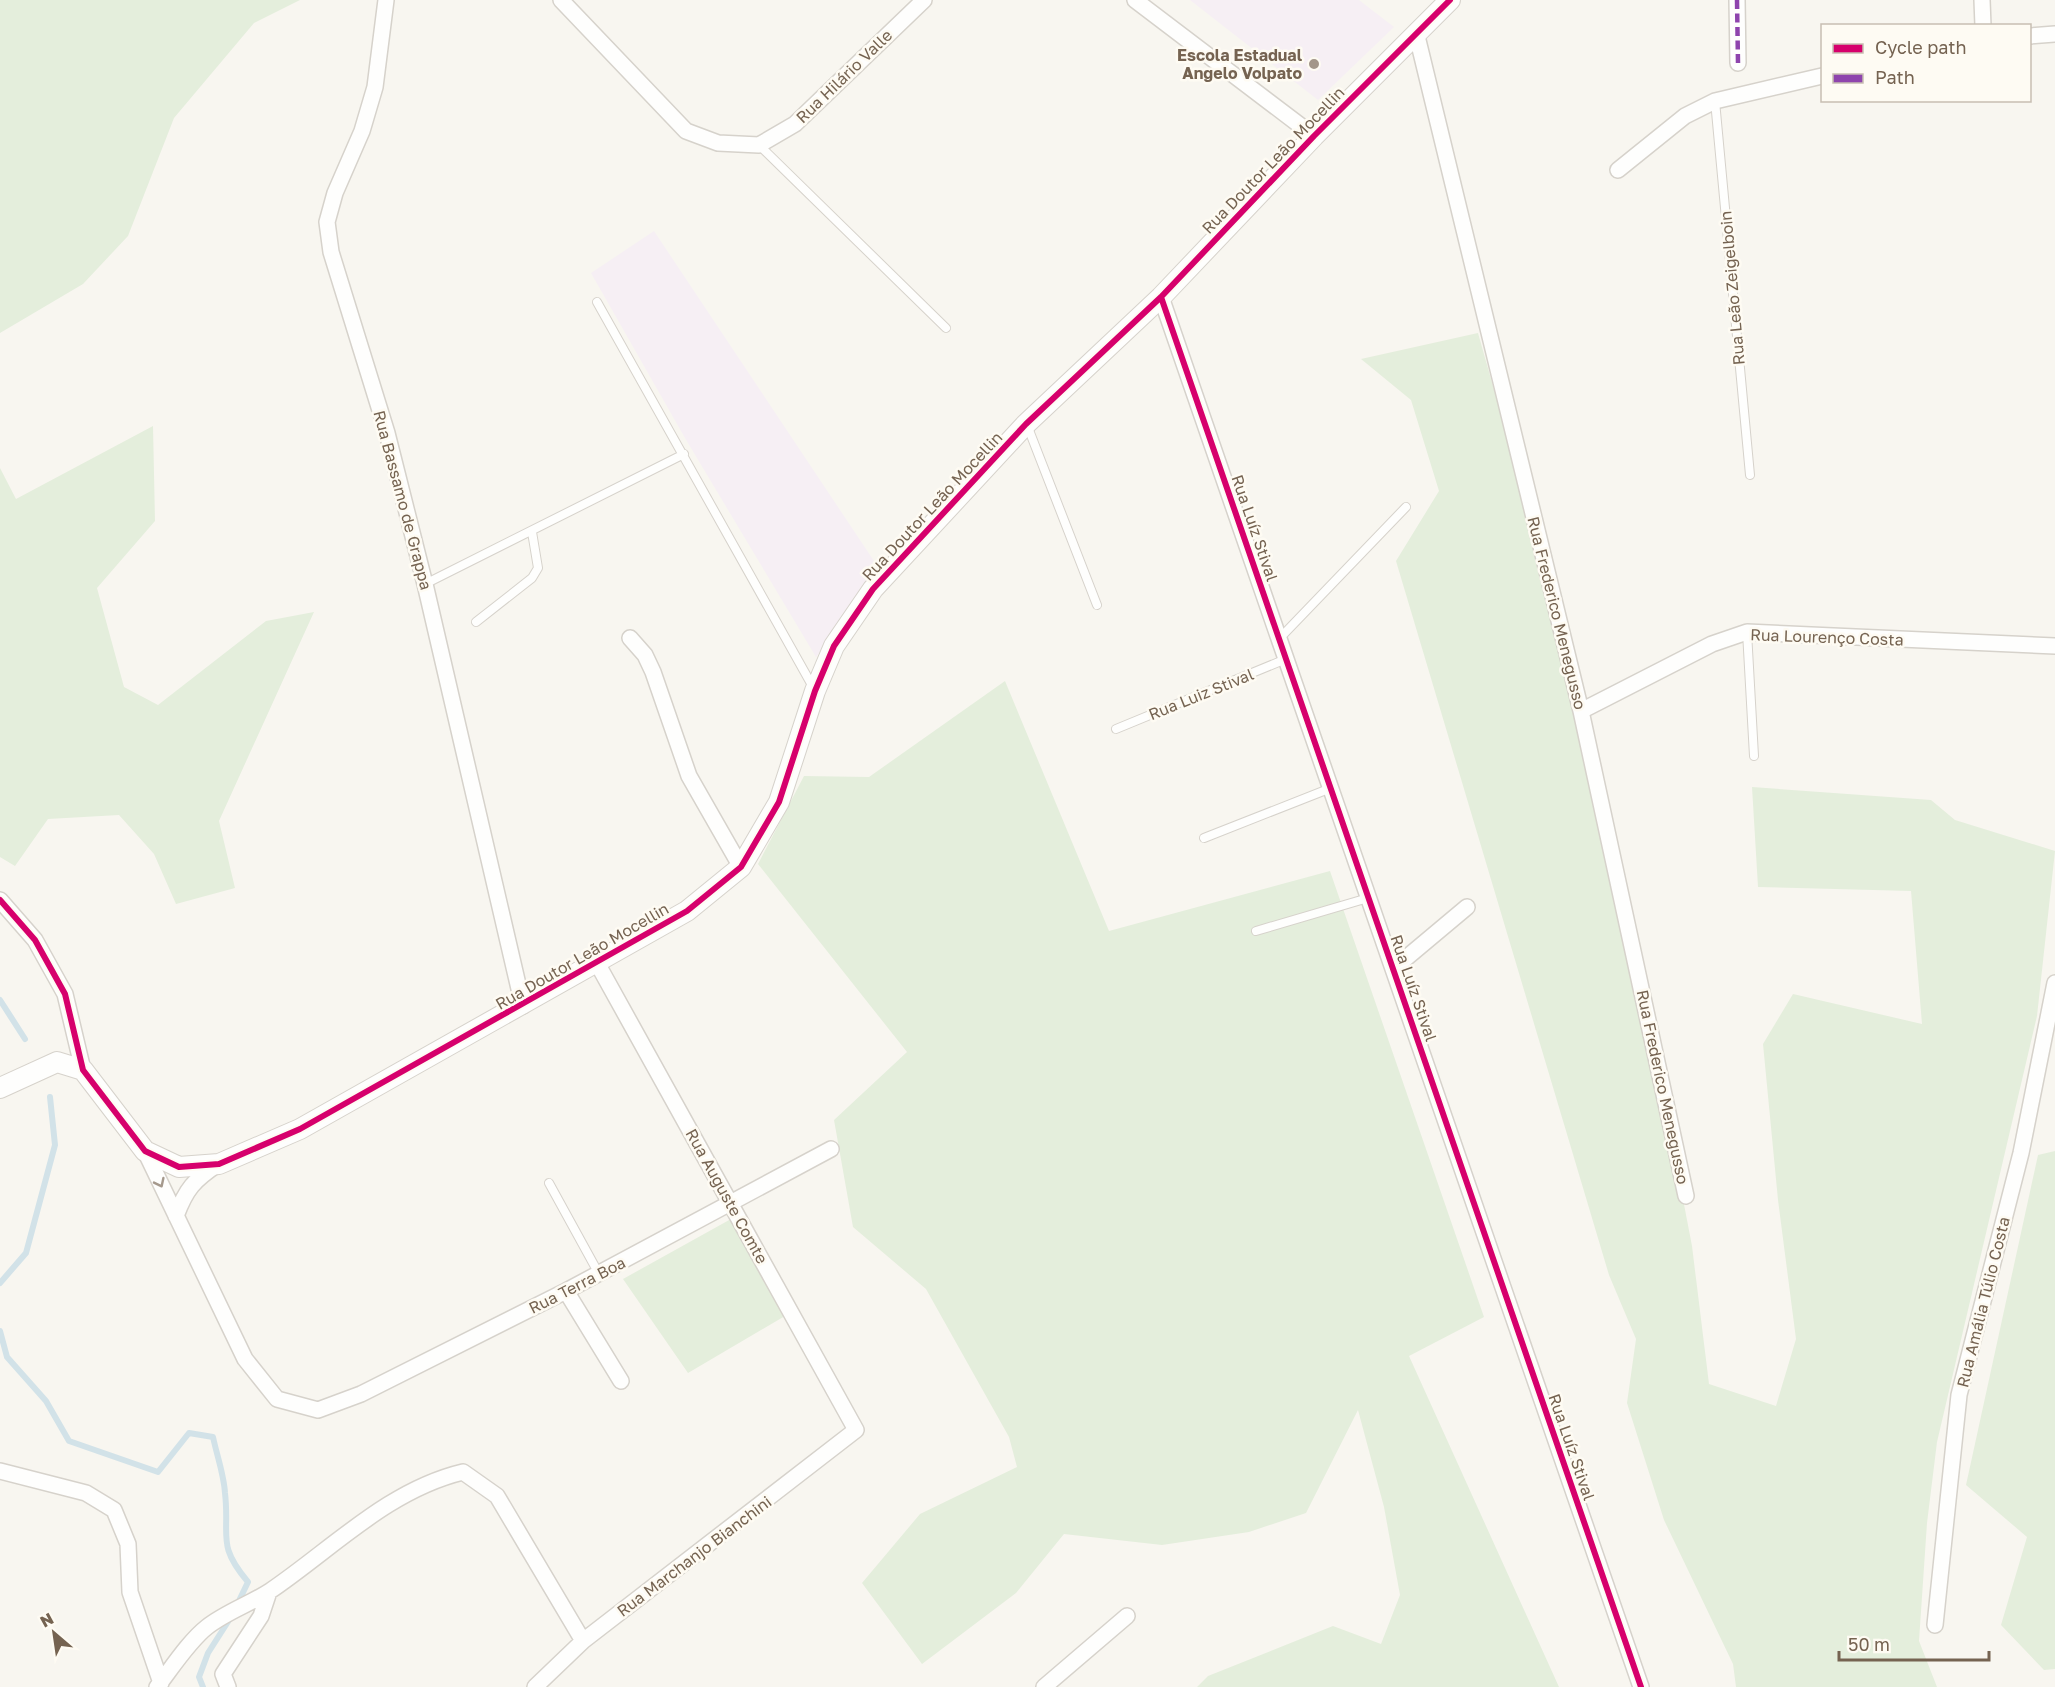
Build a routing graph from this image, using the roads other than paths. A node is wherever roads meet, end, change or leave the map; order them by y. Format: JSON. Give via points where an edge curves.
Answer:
{"nodes":[{"id":1,"x":386,"y":0,"type":"edge"},
{"id":2,"x":561,"y":0,"type":"edge"},
{"id":3,"x":924,"y":0,"type":"edge"},
{"id":4,"x":1135,"y":0,"type":"edge"},
{"id":5,"x":1450,"y":0,"type":"edge"},
{"id":6,"x":1737,"y":0,"type":"edge"},
{"id":7,"x":1982,"y":0,"type":"edge"},
{"id":8,"x":1983,"y":24,"type":"edge"},
{"id":9,"x":1416,"y":32,"type":"junction"},
{"id":10,"x":2055,"y":34,"type":"edge"},
{"id":11,"x":2031,"y":36,"type":"edge"},
{"id":12,"x":1738,"y":63,"type":"dead end"},
{"id":13,"x":1821,"y":76,"type":"edge"},
{"id":14,"x":1714,"y":101,"type":"junction"},
{"id":15,"x":1314,"y":136,"type":"junction"},
{"id":16,"x":759,"y":145,"type":"junction"},
{"id":17,"x":1618,"y":170,"type":"dead end"},
{"id":18,"x":1161,"y":297,"type":"junction"},
{"id":19,"x":597,"y":302,"type":"dead end"},
{"id":20,"x":946,"y":328,"type":"dead end"},
{"id":21,"x":1026,"y":424,"type":"junction"},
{"id":22,"x":684,"y":454,"type":"junction"},
{"id":23,"x":1750,"y":475,"type":"dead end"},
{"id":24,"x":1406,"y":507,"type":"dead end"},
{"id":25,"x":532,"y":532,"type":"junction"},
{"id":26,"x":425,"y":584,"type":"junction"},
{"id":27,"x":1097,"y":605,"type":"dead end"},
{"id":28,"x":476,"y":622,"type":"dead end"},
{"id":29,"x":1747,"y":632,"type":"junction"},
{"id":30,"x":630,"y":638,"type":"dead end"},
{"id":31,"x":1279,"y":639,"type":"junction"},
{"id":32,"x":2055,"y":646,"type":"edge"},
{"id":33,"x":1286,"y":658,"type":"junction"},
{"id":34,"x":815,"y":691,"type":"junction"},
{"id":35,"x":1581,"y":711,"type":"junction"},
{"id":36,"x":1116,"y":729,"type":"dead end"},
{"id":37,"x":1754,"y":756,"type":"dead end"},
{"id":38,"x":1331,"y":788,"type":"junction"},
{"id":39,"x":1204,"y":838,"type":"dead end"},
{"id":40,"x":741,"y":867,"type":"junction"},
{"id":41,"x":1368,"y":898,"type":"junction"},
{"id":42,"x":0,"y":900,"type":"edge"},
{"id":43,"x":1467,"y":907,"type":"dead end"},
{"id":44,"x":1256,"y":931,"type":"dead end"},
{"id":45,"x":597,"y":963,"type":"junction"},
{"id":46,"x":1393,"y":969,"type":"junction"},
{"id":47,"x":2055,"y":983,"type":"edge"},
{"id":48,"x":523,"y":1006,"type":"junction"},
{"id":49,"x":83,"y":1070,"type":"junction"},
{"id":50,"x":0,"y":1089,"type":"edge"},
{"id":51,"x":831,"y":1149,"type":"dead end"},
{"id":52,"x":145,"y":1151,"type":"junction"},
{"id":53,"x":219,"y":1164,"type":"junction"},
{"id":54,"x":549,"y":1183,"type":"dead end"},
{"id":55,"x":1686,"y":1196,"type":"dead end"},
{"id":56,"x":731,"y":1204,"type":"junction"},
{"id":57,"x":176,"y":1216,"type":"junction"},
{"id":58,"x":599,"y":1274,"type":"junction"},
{"id":59,"x":566,"y":1291,"type":"junction"},
{"id":60,"x":621,"y":1381,"type":"dead end"},
{"id":61,"x":856,"y":1430,"type":"joint"},
{"id":62,"x":0,"y":1471,"type":"edge"},
{"id":63,"x":269,"y":1592,"type":"junction"},
{"id":64,"x":1127,"y":1616,"type":"dead end"},
{"id":65,"x":1935,"y":1625,"type":"dead end"},
{"id":66,"x":583,"y":1641,"type":"junction"},
{"id":67,"x":159,"y":1685,"type":"edge"},
{"id":68,"x":228,"y":1687,"type":"edge"},
{"id":69,"x":535,"y":1687,"type":"edge"},
{"id":70,"x":1044,"y":1687,"type":"edge"},
{"id":71,"x":1641,"y":1687,"type":"edge"}],
"edges":[{"from":1,"to":26,"type":"street","name":"Rua Bassamo de Grappa","via":[[375,87],[327,222],[331,252],[387,433]]},
{"from":2,"to":16,"type":"street","via":[[686,131],[718,143]]},
{"from":3,"to":16,"type":"street","name":"Rua Hilário Valle","via":[[795,124]]},
{"from":4,"to":15,"type":"street"},
{"from":5,"to":9,"type":"street","name":"Rua Doutor Leão Mocellin"},
{"from":6,"to":12,"type":"street"},
{"from":7,"to":8,"type":"street"},
{"from":9,"to":15,"type":"street","name":"Rua Doutor Leão Mocellin"},
{"from":9,"to":35,"type":"street","name":"Rua Frederico Menegusso"},
{"from":10,"to":11,"type":"street"},
{"from":13,"to":14,"type":"street"},
{"from":14,"to":17,"type":"street","via":[[1685,116]]},
{"from":14,"to":23,"type":"lane","name":"Rua Leão Zeigelboin"},
{"from":15,"to":18,"type":"street","name":"Rua Doutor Leão Mocellin"},
{"from":16,"to":20,"type":"lane"},
{"from":18,"to":21,"type":"street","name":"Rua Doutor Leão Mocellin"},
{"from":18,"to":31,"type":"street","name":"Rua Luíz Stival"},
{"from":19,"to":22,"type":"lane"},
{"from":21,"to":27,"type":"lane"},
{"from":21,"to":34,"type":"street","name":"Rua Doutor Leão Mocellin","via":[[873,589],[834,646]]},
{"from":22,"to":25,"type":"lane"},
{"from":22,"to":34,"type":"lane"},
{"from":24,"to":31,"type":"lane"},
{"from":25,"to":26,"type":"lane"},
{"from":25,"to":28,"type":"lane","via":[[538,568],[532,578]]},
{"from":26,"to":48,"type":"street","name":"Rua Bassamo de Grappa"},
{"from":29,"to":32,"type":"street","name":"Rua Lourenço Costa"},
{"from":29,"to":35,"type":"street","name":"Rua Lourenço Costa","via":[[1712,644]]},
{"from":29,"to":37,"type":"lane"},
{"from":30,"to":40,"type":"street","via":[[645,655],[689,776]]},
{"from":31,"to":33,"type":"street","name":"Rua Luíz Stival"},
{"from":33,"to":36,"type":"lane","name":"Rua Luiz Stival"},
{"from":33,"to":38,"type":"street","name":"Rua Luíz Stival"},
{"from":34,"to":40,"type":"street","name":"Rua Doutor Leão Mocellin","via":[[779,802]]},
{"from":35,"to":55,"type":"street","name":"Rua Frederico Menegusso"},
{"from":38,"to":39,"type":"lane"},
{"from":38,"to":41,"type":"street","name":"Rua Luíz Stival"},
{"from":40,"to":45,"type":"street","name":"Rua Doutor Leão Mocellin","via":[[687,911]]},
{"from":41,"to":44,"type":"lane"},
{"from":41,"to":46,"type":"street","name":"Rua Luíz Stival"},
{"from":42,"to":49,"type":"street","via":[[35,940],[65,994]]},
{"from":43,"to":46,"type":"street"},
{"from":45,"to":48,"type":"street","name":"Rua Doutor Leão Mocellin"},
{"from":45,"to":56,"type":"street","name":"Rua Auguste Comte"},
{"from":46,"to":71,"type":"street","name":"Rua Luíz Stival"},
{"from":47,"to":65,"type":"street","name":"Rua Amália Túlio Costa","via":[[2021,1153],[1959,1395]]},
{"from":48,"to":53,"type":"street","name":"Rua Doutor Leão Mocellin","via":[[300,1130]]},
{"from":49,"to":50,"type":"street","via":[[57,1062]]},
{"from":49,"to":52,"type":"street","name":"Rua Doutor Leão Mocellin"},
{"from":51,"to":56,"type":"street","name":"Rua Terra Boa"},
{"from":52,"to":53,"type":"street","name":"Rua Doutor Leão Mocellin","via":[[179,1167]]},
{"from":52,"to":57,"type":"street","one_way":true},
{"from":53,"to":57,"type":"street","via":[[199,1177],[185,1193]]},
{"from":54,"to":58,"type":"lane"},
{"from":56,"to":58,"type":"street","name":"Rua Terra Boa"},
{"from":56,"to":61,"type":"street","name":"Rua Auguste Comte"},
{"from":57,"to":59,"type":"street","name":"Rua Terra Boa","via":[[245,1359],[278,1399],[318,1410],[361,1394]]},
{"from":58,"to":59,"type":"street","name":"Rua Terra Boa"},
{"from":59,"to":60,"type":"street"},
{"from":61,"to":66,"type":"street","name":"Rua Marchanjo Bianchini"},
{"from":62,"to":67,"type":"street","via":[[86,1493],[114,1510],[128,1544],[130,1592]]},
{"from":63,"to":66,"type":"street","via":[[397,1500],[435,1479],[463,1473],[496,1496]]},
{"from":63,"to":67,"type":"street","via":[[205,1628]]},
{"from":63,"to":68,"type":"street","via":[[261,1616],[223,1674]]},
{"from":64,"to":70,"type":"street"},
{"from":66,"to":69,"type":"street","name":"Rua Marchanjo Bianchini"}]}
